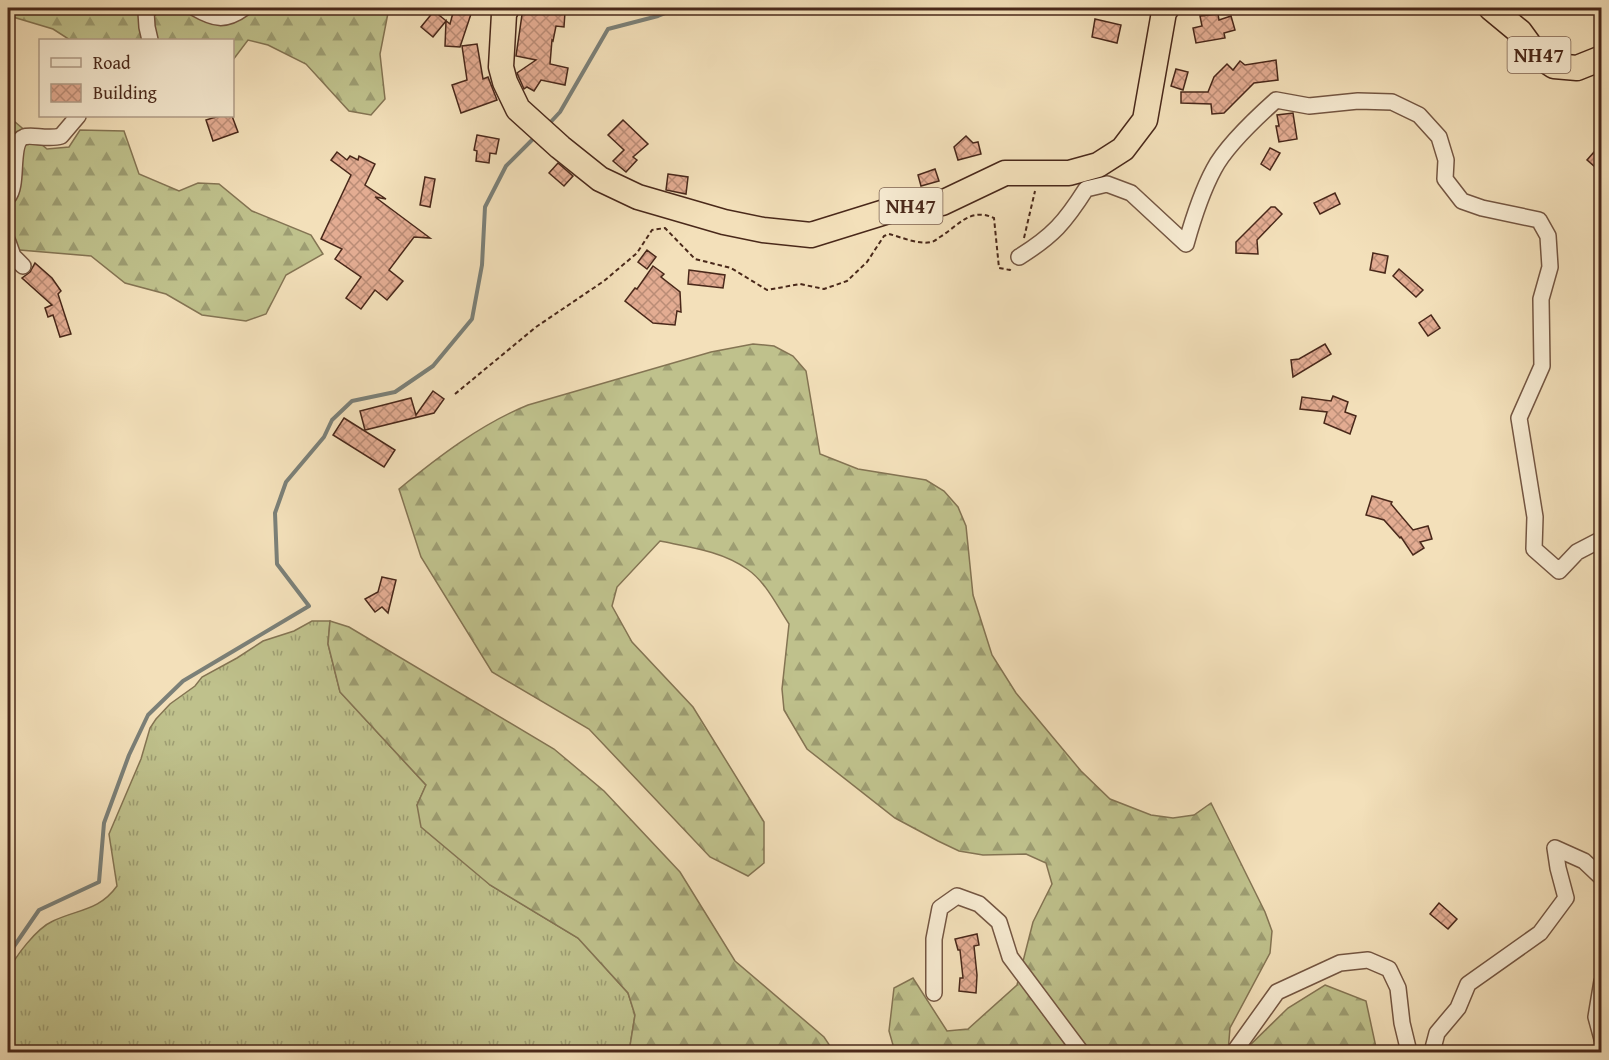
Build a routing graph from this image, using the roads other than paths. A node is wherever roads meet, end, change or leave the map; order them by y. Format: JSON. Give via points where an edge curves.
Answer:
{"nodes":[{"id":1,"x":151,"y":8,"type":"edge"},
{"id":2,"x":195,"y":8,"type":"edge"},
{"id":3,"x":244,"y":8,"type":"edge"},
{"id":4,"x":507,"y":8,"type":"edge"},
{"id":5,"x":1167,"y":8,"type":"edge"},
{"id":6,"x":1491,"y":8,"type":"edge"},
{"id":7,"x":150,"y":39,"type":"edge"},
{"id":8,"x":1602,"y":58,"type":"edge"},
{"id":9,"x":77,"y":117,"type":"edge"},
{"id":10,"x":8,"y":197,"type":"edge"},
{"id":11,"x":8,"y":242,"type":"edge"},
{"id":12,"x":1019,"y":257,"type":"road end"},
{"id":13,"x":23,"y":266,"type":"dead end"},
{"id":14,"x":1602,"y":539,"type":"edge"},
{"id":15,"x":1602,"y":878,"type":"edge"},
{"id":16,"x":1602,"y":981,"type":"edge"},
{"id":17,"x":934,"y":993,"type":"dead end"},
{"id":18,"x":1602,"y":1039,"type":"edge"},
{"id":19,"x":1081,"y":1053,"type":"edge"},
{"id":20,"x":1234,"y":1053,"type":"edge"},
{"id":21,"x":1409,"y":1053,"type":"edge"},
{"id":22,"x":1432,"y":1053,"type":"edge"}],
"edges":[{"from":1,"to":7,"type":"street","via":[[146,12]]},
{"from":2,"to":3,"type":"street","via":[[221,18]]},
{"from":4,"to":5,"type":"highway","number":"NH47","via":[[501,67],[518,109],[600,179],[638,197],[724,222],[811,235],[901,207],[942,203],[1005,173],[1069,173],[1098,165],[1123,149],[1145,120]]},
{"from":6,"to":8,"type":"highway","number":"NH47","via":[[1520,32],[1536,54],[1554,66],[1577,68]]},
{"from":9,"to":10,"type":"street","via":[[61,136],[21,138]]},
{"from":11,"to":13,"type":"street"},
{"from":12,"to":14,"type":"street","via":[[1044,242],[1068,218],[1086,189],[1107,184],[1131,193],[1186,244],[1215,168],[1276,100],[1309,106],[1392,102],[1419,115],[1439,137],[1446,160],[1445,179],[1462,201],[1539,220],[1548,236],[1550,267],[1541,299],[1542,366],[1519,417],[1535,517],[1534,549],[1559,571],[1576,552]]},
{"from":15,"to":22,"type":"street","via":[[1584,861],[1555,848],[1566,898],[1540,933],[1468,984],[1458,1008],[1437,1033]]},
{"from":16,"to":18,"type":"street","via":[[1596,1017]]},
{"from":17,"to":19,"type":"street","via":[[934,939],[940,908],[957,896],[980,904],[999,922],[1010,957]]},
{"from":20,"to":21,"type":"street","via":[[1276,992],[1340,963],[1368,960],[1389,969],[1398,988]]}]}
